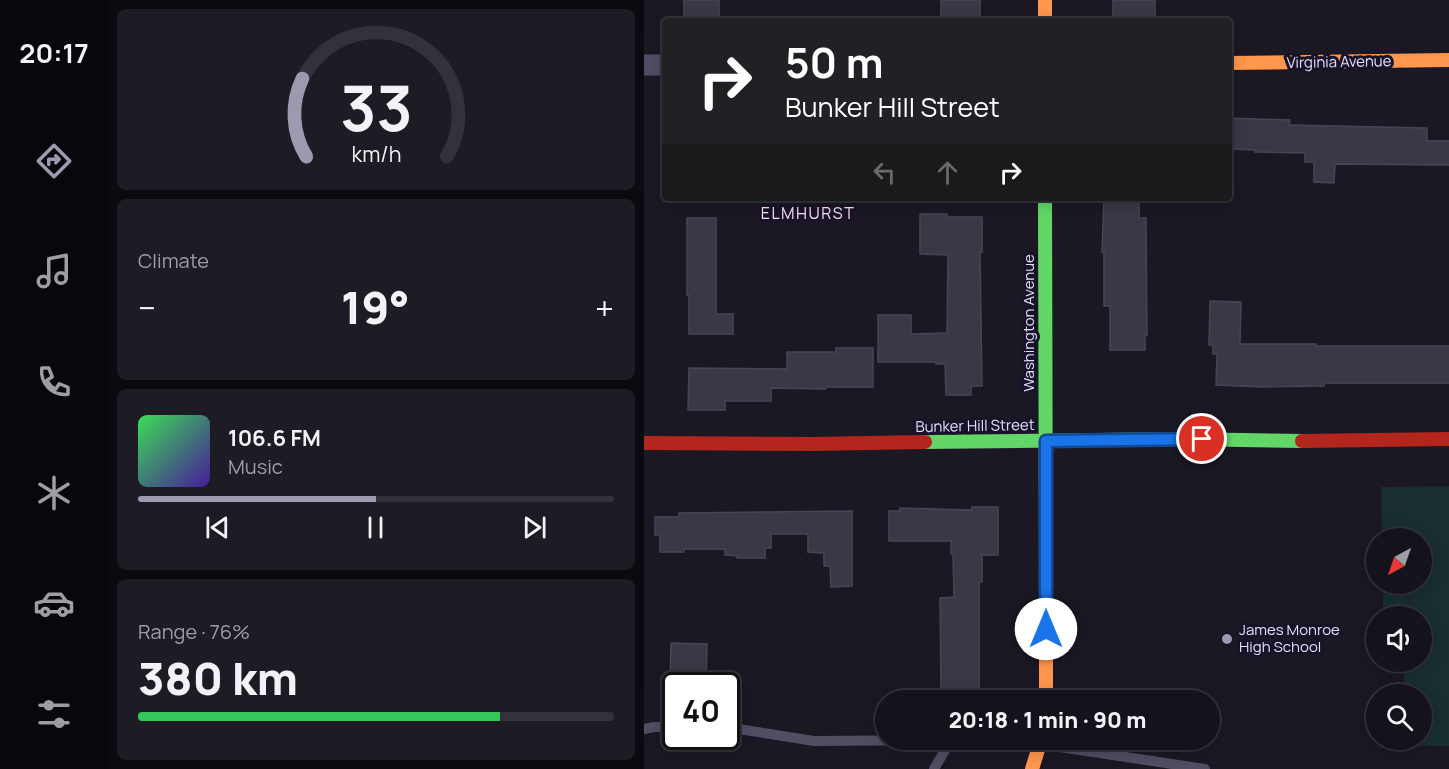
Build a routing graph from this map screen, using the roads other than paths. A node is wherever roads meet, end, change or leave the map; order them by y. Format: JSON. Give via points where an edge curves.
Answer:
{"nodes":[{"id":1,"x":1045,"y":0,"type":"edge"},
{"id":2,"x":1045,"y":18,"type":"edge"},
{"id":3,"x":1450,"y":60,"type":"edge"},
{"id":4,"x":1232,"y":63,"type":"edge"},
{"id":5,"x":644,"y":65,"type":"edge"},
{"id":6,"x":662,"y":65,"type":"edge"},
{"id":7,"x":1045,"y":201,"type":"edge"},
{"id":8,"x":1450,"y":439,"type":"edge"},
{"id":9,"x":1046,"y":441,"type":"junction"},
{"id":10,"x":644,"y":443,"type":"edge"},
{"id":11,"x":1046,"y":690,"type":"edge"},
{"id":12,"x":662,"y":728,"type":"edge"},
{"id":13,"x":644,"y":729,"type":"edge"},
{"id":14,"x":740,"y":729,"type":"edge"},
{"id":15,"x":875,"y":741,"type":"edge"},
{"id":16,"x":945,"y":750,"type":"edge"},
{"id":17,"x":1038,"y":750,"type":"edge"},
{"id":18,"x":1089,"y":750,"type":"edge"},
{"id":19,"x":934,"y":769,"type":"edge"},
{"id":20,"x":1032,"y":769,"type":"edge"},
{"id":21,"x":1205,"y":769,"type":"edge"}],
"edges":[{"from":1,"to":2,"type":"street"},
{"from":3,"to":4,"type":"street","name":"Virginia Avenue"},
{"from":5,"to":6,"type":"street"},
{"from":7,"to":9,"type":"street","name":"Washington Avenue"},
{"from":8,"to":9,"type":"street","name":"Bunker Hill Street"},
{"from":9,"to":10,"type":"street","name":"Bunker Hill Street"},
{"from":9,"to":11,"type":"street","name":"Washington Avenue"},
{"from":12,"to":13,"type":"lane"},
{"from":14,"to":15,"type":"lane","via":[[814,741]]},
{"from":16,"to":19,"type":"lane"},
{"from":17,"to":20,"type":"street"},
{"from":18,"to":21,"type":"lane"}]}
